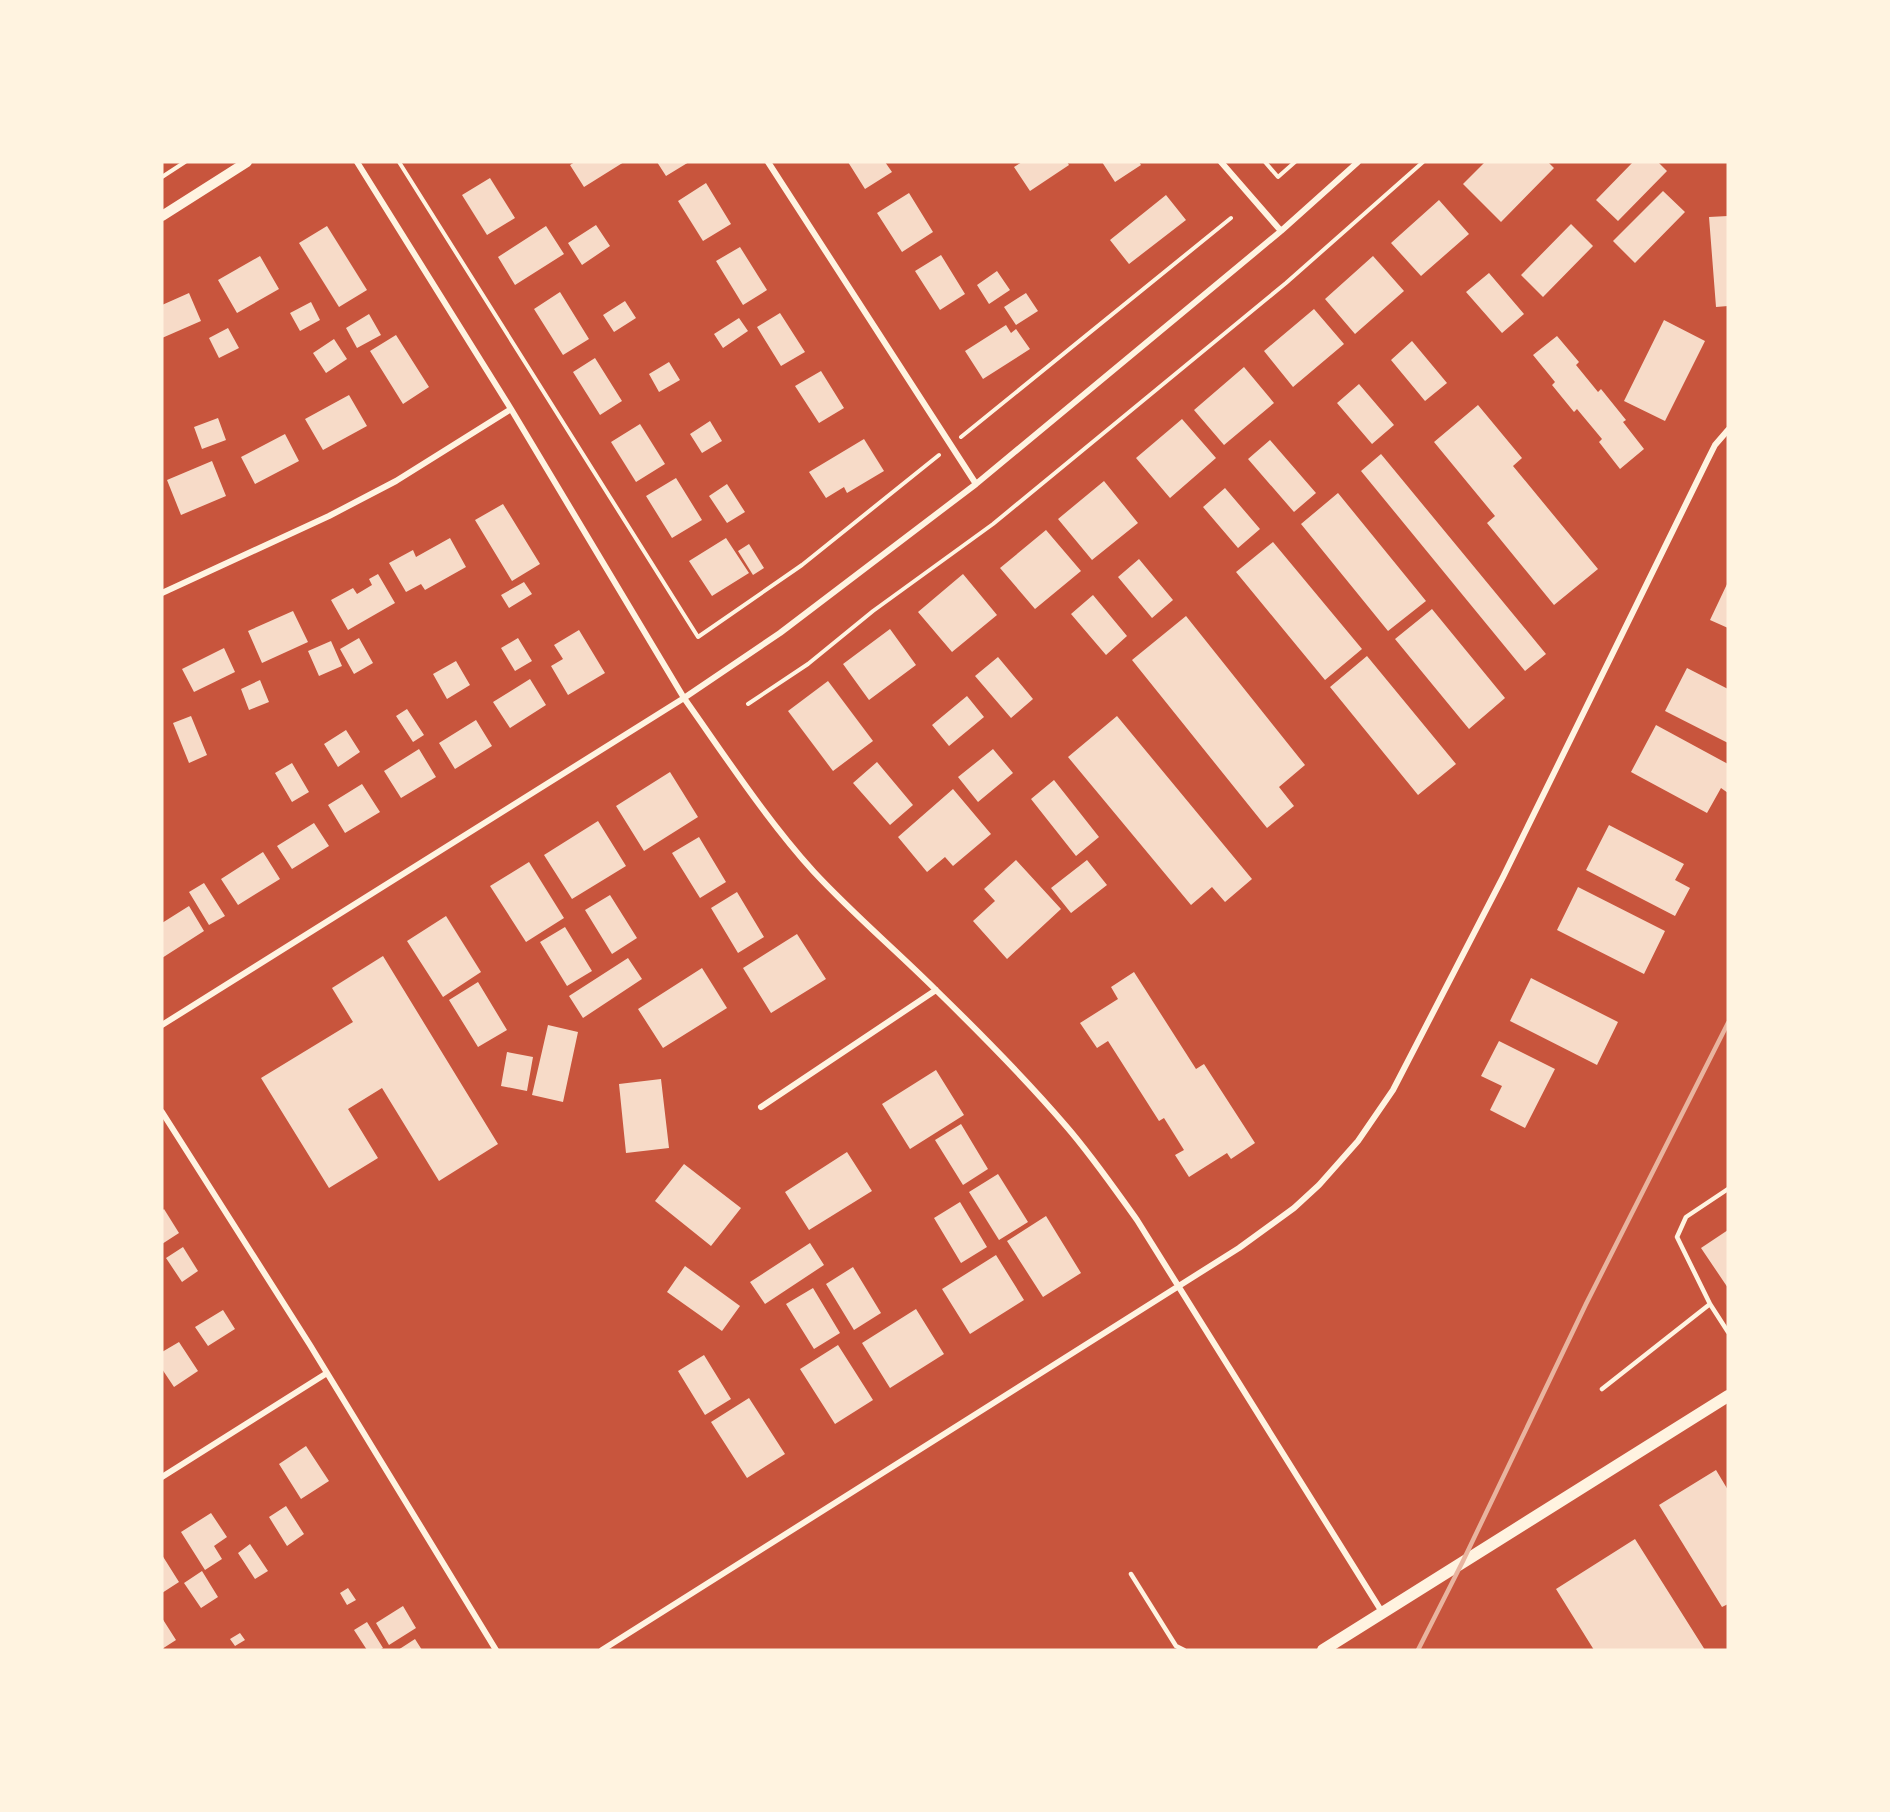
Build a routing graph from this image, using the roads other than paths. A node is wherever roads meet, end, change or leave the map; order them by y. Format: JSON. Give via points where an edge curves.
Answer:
{"nodes":[{"id":1,"x":247,"y":162,"type":"edge"},
{"id":2,"x":357,"y":162,"type":"edge"},
{"id":3,"x":768,"y":162,"type":"edge"},
{"id":4,"x":1221,"y":162,"type":"edge"},
{"id":5,"x":1358,"y":162,"type":"edge"},
{"id":6,"x":162,"y":216,"type":"edge"},
{"id":7,"x":1281,"y":231,"type":"junction"},
{"id":8,"x":512,"y":409,"type":"junction"},
{"id":9,"x":1728,"y":430,"type":"edge"},
{"id":10,"x":976,"y":484,"type":"junction"},
{"id":11,"x":162,"y":593,"type":"edge"},
{"id":12,"x":684,"y":698,"type":"junction"},
{"id":13,"x":936,"y":990,"type":"junction"},
{"id":14,"x":162,"y":1025,"type":"edge"},
{"id":15,"x":761,"y":1107,"type":"dead end"},
{"id":16,"x":162,"y":1112,"type":"edge"},
{"id":17,"x":1728,"y":1189,"type":"edge"},
{"id":18,"x":1178,"y":1286,"type":"junction"},
{"id":19,"x":1710,"y":1304,"type":"junction"},
{"id":20,"x":1728,"y":1332,"type":"edge"},
{"id":21,"x":327,"y":1373,"type":"junction"},
{"id":22,"x":1602,"y":1389,"type":"dead end"},
{"id":23,"x":1728,"y":1396,"type":"edge"},
{"id":24,"x":162,"y":1477,"type":"edge"},
{"id":25,"x":1131,"y":1574,"type":"dead end"},
{"id":26,"x":1382,"y":1612,"type":"junction"},
{"id":27,"x":495,"y":1650,"type":"edge"},
{"id":28,"x":602,"y":1650,"type":"edge"},
{"id":29,"x":1185,"y":1650,"type":"edge"},
{"id":30,"x":1323,"y":1650,"type":"edge"}],
"edges":[{"from":1,"to":6,"type":"street"},
{"from":2,"to":8,"type":"street"},
{"from":3,"to":10,"type":"street"},
{"from":4,"to":7,"type":"street"},
{"from":5,"to":7,"type":"street"},
{"from":7,"to":10,"type":"street"},
{"from":8,"to":11,"type":"street","via":[[396,481]]},
{"from":8,"to":12,"type":"street"},
{"from":9,"to":18,"type":"street","via":[[1707,460],[1503,877],[1393,1090],[1346,1156],[1294,1208]]},
{"from":10,"to":12,"type":"street","via":[[780,633]]},
{"from":12,"to":13,"type":"street","via":[[812,870]]},
{"from":12,"to":14,"type":"street"},
{"from":13,"to":15,"type":"street"},
{"from":13,"to":18,"type":"street","via":[[1068,1128],[1110,1181]]},
{"from":16,"to":21,"type":"street"},
{"from":17,"to":19,"type":"lane","via":[[1686,1217],[1677,1237]]},
{"from":18,"to":26,"type":"street"},
{"from":18,"to":28,"type":"street"},
{"from":19,"to":20,"type":"lane"},
{"from":19,"to":22,"type":"lane"},
{"from":21,"to":24,"type":"street"},
{"from":21,"to":27,"type":"street"},
{"from":23,"to":26,"type":"main road"},
{"from":25,"to":29,"type":"lane","via":[[1176,1646]]},
{"from":26,"to":30,"type":"main road"}]}
